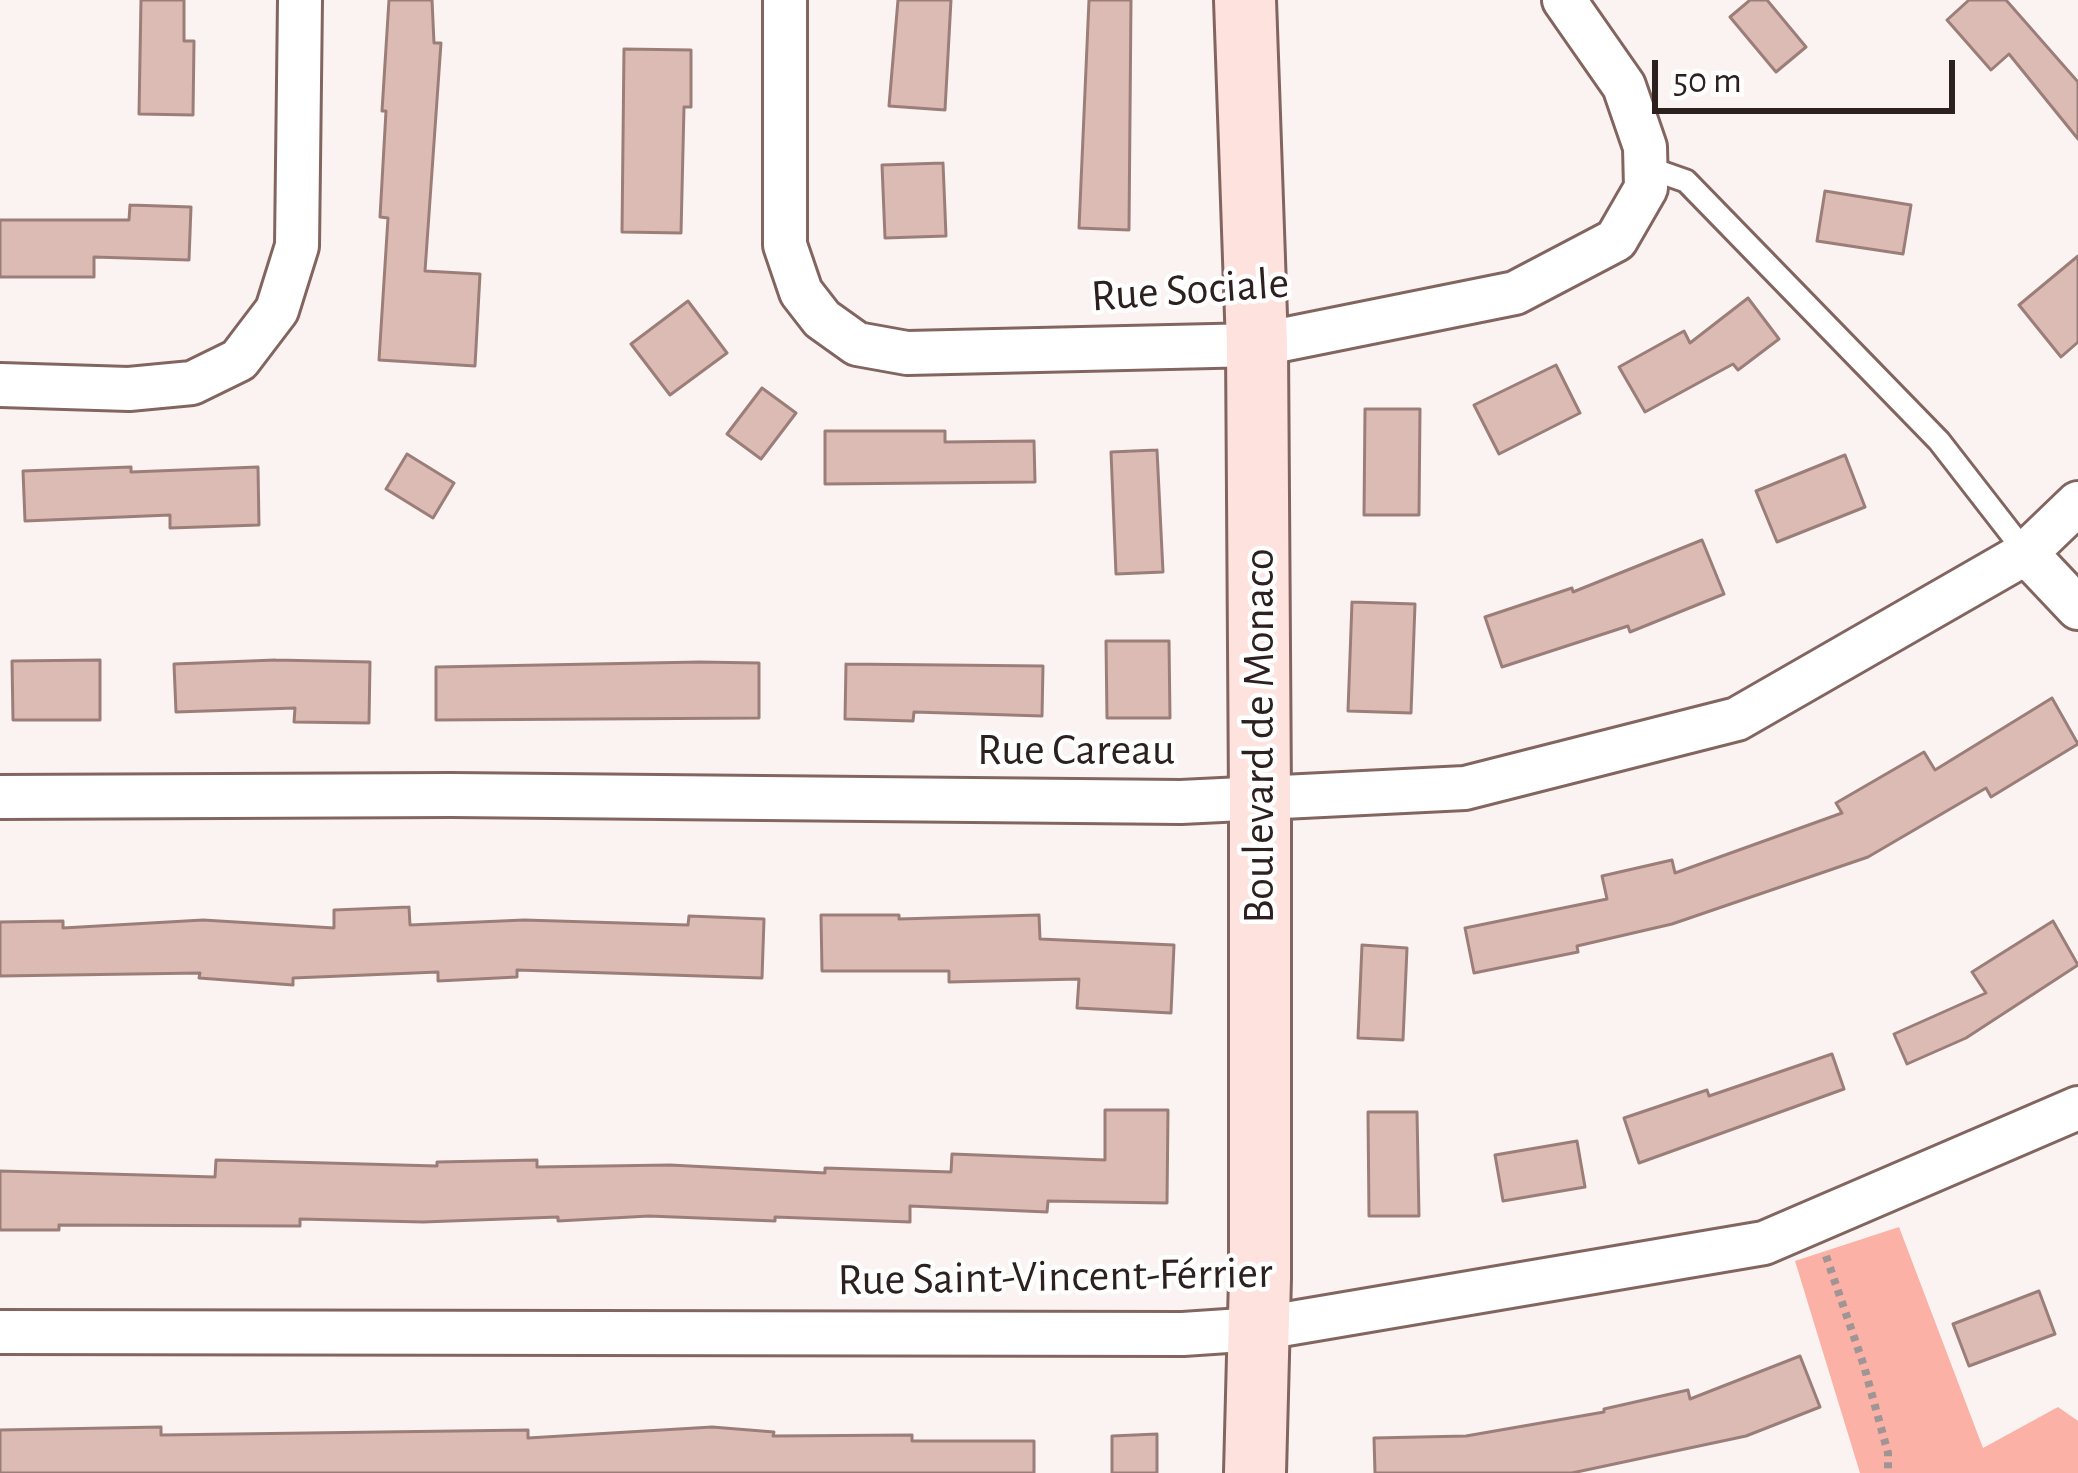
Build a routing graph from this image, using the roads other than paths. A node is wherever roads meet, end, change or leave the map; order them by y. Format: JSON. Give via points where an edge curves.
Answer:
{"nodes":[{"id":1,"x":300,"y":0,"type":"edge"},
{"id":2,"x":785,"y":0,"type":"edge"},
{"id":3,"x":1245,"y":0,"type":"edge"},
{"id":4,"x":1564,"y":0,"type":"edge"},
{"id":5,"x":1646,"y":167,"type":"junction"},
{"id":6,"x":1256,"y":345,"type":"junction"},
{"id":7,"x":0,"y":385,"type":"edge"},
{"id":8,"x":2078,"y":503,"type":"edge"},
{"id":9,"x":2026,"y":553,"type":"junction"},
{"id":10,"x":2078,"y":608,"type":"edge"},
{"id":11,"x":0,"y":797,"type":"edge"},
{"id":12,"x":1261,"y":797,"type":"junction"},
{"id":13,"x":2078,"y":1108,"type":"edge"},
{"id":14,"x":1257,"y":1329,"type":"junction"},
{"id":15,"x":0,"y":1332,"type":"edge"},
{"id":16,"x":1255,"y":1473,"type":"edge"}],
"edges":[{"from":1,"to":7,"type":"street","via":[[297,246],[277,310],[239,359],[192,383]]},
{"from":2,"to":6,"type":"street","name":"Rue Sociale","via":[[785,244],[800,292],[839,332],[857,344],[907,353]]},
{"from":3,"to":6,"type":"street","name":"Boulevard de Monaco"},
{"from":4,"to":5,"type":"street","via":[[1624,86]]},
{"from":5,"to":6,"type":"street","name":"Rue Sociale","via":[[1646,188],[1616,240],[1515,292]]},
{"from":5,"to":9,"type":"lane","via":[[1685,181],[1939,441]]},
{"from":6,"to":12,"type":"street","name":"Boulevard de Monaco"},
{"from":8,"to":9,"type":"street","name":"Rue Careau"},
{"from":9,"to":10,"type":"street"},
{"from":9,"to":12,"type":"street","name":"Rue Careau","via":[[1737,719],[1465,788]]},
{"from":11,"to":12,"type":"street","name":"Rue Careau"},
{"from":12,"to":14,"type":"street","name":"Boulevard de Monaco"},
{"from":13,"to":14,"type":"street","name":"Rue Saint-Vincent-Férrier","via":[[1764,1243]]},
{"from":14,"to":15,"type":"street","name":"Rue Saint-Vincent-Férrier"},
{"from":14,"to":16,"type":"street","name":"Boulevard de Monaco"}]}
